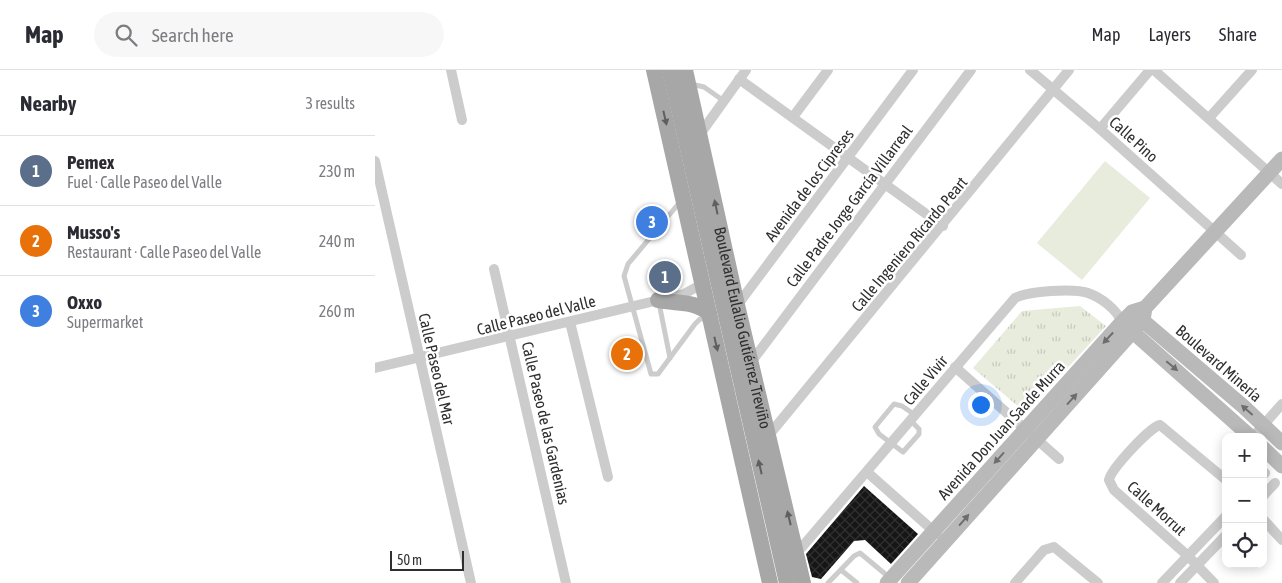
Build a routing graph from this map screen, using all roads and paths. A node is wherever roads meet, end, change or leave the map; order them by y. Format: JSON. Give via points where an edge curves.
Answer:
{"nodes":[{"id":1,"x":451,"y":70,"type":"edge"},
{"id":2,"x":654,"y":70,"type":"edge"},
{"id":3,"x":670,"y":70,"type":"edge"},
{"id":4,"x":828,"y":70,"type":"edge"},
{"id":5,"x":913,"y":70,"type":"edge"},
{"id":6,"x":971,"y":70,"type":"edge"},
{"id":7,"x":1029,"y":70,"type":"edge"},
{"id":8,"x":1069,"y":70,"type":"edge"},
{"id":9,"x":1152,"y":70,"type":"edge"},
{"id":10,"x":1252,"y":70,"type":"edge"},
{"id":11,"x":743,"y":74,"type":"edge"},
{"id":12,"x":687,"y":77,"type":"edge"},
{"id":13,"x":1053,"y":90,"type":"junction"},
{"id":14,"x":724,"y":100,"type":"junction"},
{"id":15,"x":793,"y":116,"type":"junction"},
{"id":16,"x":1209,"y":118,"type":"junction"},
{"id":17,"x":462,"y":120,"type":"dead end"},
{"id":18,"x":1100,"y":129,"type":"junction"},
{"id":19,"x":700,"y":134,"type":"junction"},
{"id":20,"x":688,"y":150,"type":"junction"},
{"id":21,"x":849,"y":157,"type":"junction"},
{"id":22,"x":1282,"y":159,"type":"edge"},
{"id":23,"x":375,"y":161,"type":"edge"},
{"id":24,"x":1269,"y":173,"type":"junction"},
{"id":25,"x":885,"y":184,"type":"junction"},
{"id":26,"x":1282,"y":184,"type":"edge"},
{"id":27,"x":683,"y":198,"type":"junction"},
{"id":28,"x":943,"y":226,"type":"junction"},
{"id":29,"x":1215,"y":233,"type":"junction"},
{"id":30,"x":710,"y":246,"type":"junction"},
{"id":31,"x":1241,"y":255,"type":"dead end"},
{"id":32,"x":494,"y":269,"type":"dead end"},
{"id":33,"x":702,"y":284,"type":"junction"},
{"id":34,"x":658,"y":300,"type":"junction"},
{"id":35,"x":632,"y":307,"type":"junction"},
{"id":36,"x":720,"y":313,"type":"junction"},
{"id":37,"x":1132,"y":318,"type":"junction"},
{"id":38,"x":570,"y":322,"type":"junction"},
{"id":39,"x":511,"y":337,"type":"junction"},
{"id":40,"x":419,"y":358,"type":"junction"},
{"id":41,"x":670,"y":358,"type":"junction"},
{"id":42,"x":752,"y":361,"type":"junction"},
{"id":43,"x":955,"y":367,"type":"junction"},
{"id":44,"x":375,"y":368,"type":"edge"},
{"id":45,"x":1282,"y":404,"type":"edge"},
{"id":46,"x":913,"y":418,"type":"junction"},
{"id":47,"x":1263,"y":425,"type":"junction"},
{"id":48,"x":1031,"y":433,"type":"junction"},
{"id":49,"x":1248,"y":433,"type":"edge"},
{"id":50,"x":1256,"y":433,"type":"edge"},
{"id":51,"x":769,"y":435,"type":"junction"},
{"id":52,"x":1282,"y":443,"type":"edge"},
{"id":53,"x":891,"y":444,"type":"junction"},
{"id":54,"x":1267,"y":452,"type":"edge"},
{"id":55,"x":1059,"y":459,"type":"dead end"},
{"id":56,"x":1282,"y":466,"type":"edge"},
{"id":57,"x":867,"y":472,"type":"junction"},
{"id":58,"x":608,"y":477,"type":"dead end"},
{"id":59,"x":1224,"y":478,"type":"edge"},
{"id":60,"x":1275,"y":483,"type":"dead end"},
{"id":61,"x":1267,"y":492,"type":"edge"},
{"id":62,"x":1222,"y":520,"type":"edge"},
{"id":63,"x":1267,"y":523,"type":"edge"},
{"id":64,"x":933,"y":531,"type":"junction"},
{"id":65,"x":1222,"y":539,"type":"edge"},
{"id":66,"x":1282,"y":540,"type":"edge"},
{"id":67,"x":945,"y":541,"type":"junction"},
{"id":68,"x":797,"y":551,"type":"junction"},
{"id":69,"x":1188,"y":556,"type":"junction"},
{"id":70,"x":781,"y":557,"type":"junction"},
{"id":71,"x":1197,"y":564,"type":"junction"},
{"id":72,"x":841,"y":570,"type":"junction"},
{"id":73,"x":891,"y":582,"type":"edge"},
{"id":74,"x":471,"y":583,"type":"edge"},
{"id":75,"x":566,"y":583,"type":"edge"},
{"id":76,"x":770,"y":583,"type":"edge"},
{"id":77,"x":787,"y":583,"type":"edge"},
{"id":78,"x":803,"y":583,"type":"edge"},
{"id":79,"x":828,"y":583,"type":"edge"},
{"id":80,"x":857,"y":583,"type":"edge"},
{"id":81,"x":908,"y":583,"type":"edge"},
{"id":82,"x":1015,"y":583,"type":"edge"},
{"id":83,"x":1099,"y":583,"type":"edge"},
{"id":84,"x":1163,"y":583,"type":"edge"},
{"id":85,"x":1180,"y":583,"type":"edge"},
{"id":86,"x":1214,"y":583,"type":"edge"}],
"edges":[{"from":1,"to":17,"type":"street"},
{"from":2,"to":27,"type":"main road","name":"Boulevard Eulalio Gutiérrez Treviño","one_way":true},
{"from":3,"to":20,"type":"main road","name":"Boulevard Eulalio Gutiérrez Treviño"},
{"from":4,"to":15,"type":"street"},
{"from":5,"to":21,"type":"street","name":"Avenida de los Cipreses"},
{"from":6,"to":25,"type":"street","name":"Calle Padre Jorge García Villarreal"},
{"from":7,"to":13,"type":"street","name":"Calle Pino"},
{"from":8,"to":13,"type":"street","name":"Calle Ingeniero Ricardo Peart"},
{"from":9,"to":16,"type":"street"},
{"from":9,"to":18,"type":"street"},
{"from":10,"to":16,"type":"street"},
{"from":11,"to":14,"type":"street"},
{"from":11,"to":15,"type":"street"},
{"from":12,"to":14,"type":"lane"},
{"from":12,"to":19,"type":"main road","name":"Boulevard Eulalio Gutiérrez Treviño"},
{"from":13,"to":18,"type":"street","name":"Calle Pino"},
{"from":13,"to":28,"type":"street","name":"Calle Ingeniero Ricardo Peart"},
{"from":14,"to":19,"type":"street"},
{"from":15,"to":21,"type":"street"},
{"from":16,"to":24,"type":"street"},
{"from":18,"to":29,"type":"street","name":"Calle Pino"},
{"from":19,"to":20,"type":"street"},
{"from":36,"to":19,"type":"main road","name":"Boulevard Eulalio Gutiérrez Treviño","one_way":true},
{"from":20,"to":30,"type":"main road","name":"Boulevard Eulalio Gutiérrez Treviño"},
{"from":21,"to":25,"type":"street"},
{"from":21,"to":36,"type":"street","name":"Avenida de los Cipreses"},
{"from":22,"to":24,"type":"street","name":"Avenida Don Juan Saade Murra"},
{"from":23,"to":40,"type":"street","name":"Calle Paseo del Mar"},
{"from":24,"to":26,"type":"street"},
{"from":24,"to":29,"type":"street","name":"Avenida Don Juan Saade Murra"},
{"from":25,"to":28,"type":"street"},
{"from":25,"to":42,"type":"street","name":"Calle Padre Jorge García Villarreal"},
{"from":27,"to":33,"type":"main road","name":"Boulevard Eulalio Gutiérrez Treviño"},
{"from":27,"to":35,"type":"lane","via":[[625,270],[625,286]]},
{"from":28,"to":51,"type":"street","name":"Calle Ingeniero Ricardo Peart"},
{"from":29,"to":31,"type":"street","name":"Calle Pino"},
{"from":29,"to":37,"type":"street","name":"Avenida Don Juan Saade Murra"},
{"from":30,"to":33,"type":"main road","via":[[709,272]]},
{"from":30,"to":36,"type":"main road","name":"Boulevard Eulalio Gutiérrez Treviño"},
{"from":32,"to":39,"type":"street","name":"Calle Paseo de las Gardenias"},
{"from":33,"to":34,"type":"street","name":"Calle Paseo del Valle","via":[[684,294]]},
{"from":33,"to":36,"type":"main road","name":"Boulevard Eulalio Gutiérrez Treviño"},
{"from":34,"to":35,"type":"street","name":"Calle Paseo del Valle"},
{"from":34,"to":36,"type":"main road","via":[[698,305]]},
{"from":34,"to":41,"type":"lane"},
{"from":35,"to":38,"type":"street","name":"Calle Paseo del Valle"},
{"from":35,"to":41,"type":"lane","via":[[651,374],[658,374]]},
{"from":36,"to":41,"type":"lane","via":[[695,324]]},
{"from":36,"to":42,"type":"main road","name":"Boulevard Eulalio Gutiérrez Treviño"},
{"from":70,"to":36,"type":"main road","name":"Boulevard Eulalio Gutiérrez Treviño","one_way":true},
{"from":36,"to":76,"type":"main road","name":"Boulevard Eulalio Gutiérrez Treviño","one_way":true},
{"from":37,"to":43,"type":"street","name":"Calle Vivir","via":[[1089,293],[1023,294],[1008,303]]},
{"from":47,"to":37,"type":"street","name":"Boulevard Minería","one_way":true},
{"from":37,"to":48,"type":"street","name":"Avenida Don Juan Saade Murra"},
{"from":37,"to":49,"type":"street","name":"Boulevard Minería","one_way":true},
{"from":38,"to":39,"type":"street","name":"Calle Paseo del Valle"},
{"from":38,"to":58,"type":"street"},
{"from":39,"to":40,"type":"street","name":"Calle Paseo del Valle"},
{"from":39,"to":75,"type":"street","name":"Calle Paseo de las Gardenias"},
{"from":40,"to":44,"type":"street","name":"Calle Paseo del Valle"},
{"from":40,"to":74,"type":"street","name":"Calle Paseo del Mar"},
{"from":42,"to":51,"type":"main road","name":"Boulevard Eulalio Gutiérrez Treviño"},
{"from":43,"to":46,"type":"street","name":"Calle Vivir"},
{"from":43,"to":48,"type":"street"},
{"from":45,"to":47,"type":"street"},
{"from":46,"to":53,"type":"street","name":"Calle Vivir"},
{"from":46,"to":53,"type":"lane","via":[[919,434],[906,450],[901,452]]},
{"from":46,"to":53,"type":"lane","via":[[898,404],[891,406],[875,427]]},
{"from":47,"to":50,"type":"street"},
{"from":47,"to":52,"type":"street","name":"Boulevard Minería"},
{"from":48,"to":55,"type":"street"},
{"from":48,"to":64,"type":"street","name":"Avenida Don Juan Saade Murra","one_way":true},
{"from":67,"to":48,"type":"street","name":"Avenida Don Juan Saade Murra","one_way":true},
{"from":68,"to":51,"type":"main road","name":"Boulevard Eulalio Gutiérrez Treviño","one_way":true},
{"from":53,"to":57,"type":"street","name":"Calle Vivir"},
{"from":54,"to":56,"type":"street"},
{"from":57,"to":64,"type":"street"},
{"from":57,"to":68,"type":"street","name":"Calle Vivir"},
{"from":59,"to":69,"type":"street","name":"Calle Morrut","via":[[1160,425],[1152,429],[1110,476],[1113,490]]},
{"from":60,"to":61,"type":"street"},
{"from":62,"to":69,"type":"street"},
{"from":63,"to":66,"type":"street"},
{"from":64,"to":67,"type":"street"},
{"from":64,"to":73,"type":"street","name":"Avenida Don Juan Saade Murra"},
{"from":65,"to":71,"type":"street"},
{"from":67,"to":81,"type":"street","name":"Avenida Don Juan Saade Murra"},
{"from":68,"to":70,"type":"street","name":"Calle Vivir"},
{"from":68,"to":78,"type":"main road","name":"Boulevard Eulalio Gutiérrez Treviño"},
{"from":69,"to":71,"type":"street","name":"Calle Morrut"},
{"from":69,"to":84,"type":"street"},
{"from":70,"to":77,"type":"main road","name":"Boulevard Eulalio Gutiérrez Treviño"},
{"from":71,"to":85,"type":"street"},
{"from":71,"to":86,"type":"street","name":"Calle Morrut"},
{"from":72,"to":73,"type":"lane","via":[[860,553]]},
{"from":72,"to":79,"type":"lane"},
{"from":72,"to":80,"type":"lane"},
{"from":82,"to":83,"type":"street","via":[[1044,550],[1054,547]]}]}
